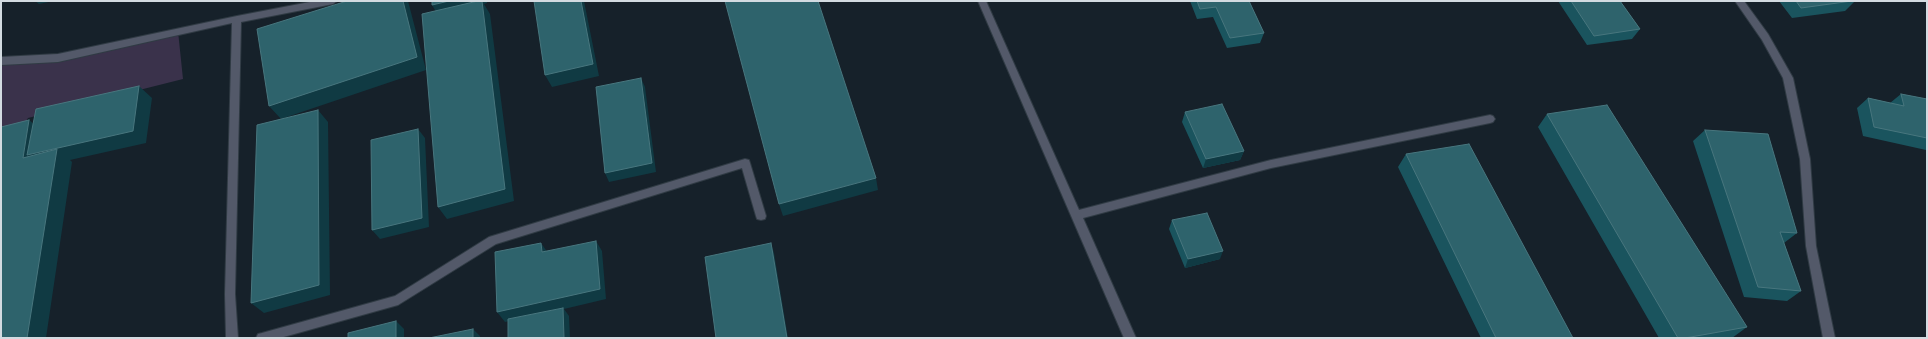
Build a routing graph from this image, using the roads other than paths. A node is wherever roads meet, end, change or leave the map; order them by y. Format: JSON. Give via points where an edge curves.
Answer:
{"nodes":[{"id":1,"x":333,"y":1,"type":"edge"},
{"id":2,"x":982,"y":1,"type":"edge"},
{"id":3,"x":1739,"y":1,"type":"edge"},
{"id":4,"x":237,"y":18,"type":"junction"},
{"id":5,"x":1,"y":61,"type":"edge"},
{"id":6,"x":1490,"y":119,"type":"dead end"},
{"id":7,"x":761,"y":216,"type":"dead end"},
{"id":8,"x":1077,"y":216,"type":"junction"},
{"id":9,"x":232,"y":338,"type":"edge"},
{"id":10,"x":262,"y":338,"type":"edge"},
{"id":11,"x":1130,"y":338,"type":"edge"},
{"id":12,"x":1829,"y":338,"type":"edge"}],
"edges":[{"from":1,"to":4,"type":"street"},
{"from":2,"to":8,"type":"street"},
{"from":3,"to":12,"type":"street","via":[[1765,37],[1788,78],[1806,159],[1811,246]]},
{"from":4,"to":5,"type":"street","via":[[58,58]]},
{"from":4,"to":9,"type":"street","via":[[230,294]]},
{"from":6,"to":8,"type":"street","via":[[1271,164]]},
{"from":7,"to":10,"type":"street","via":[[745,163],[493,240],[398,300]]},
{"from":8,"to":11,"type":"street"}]}
